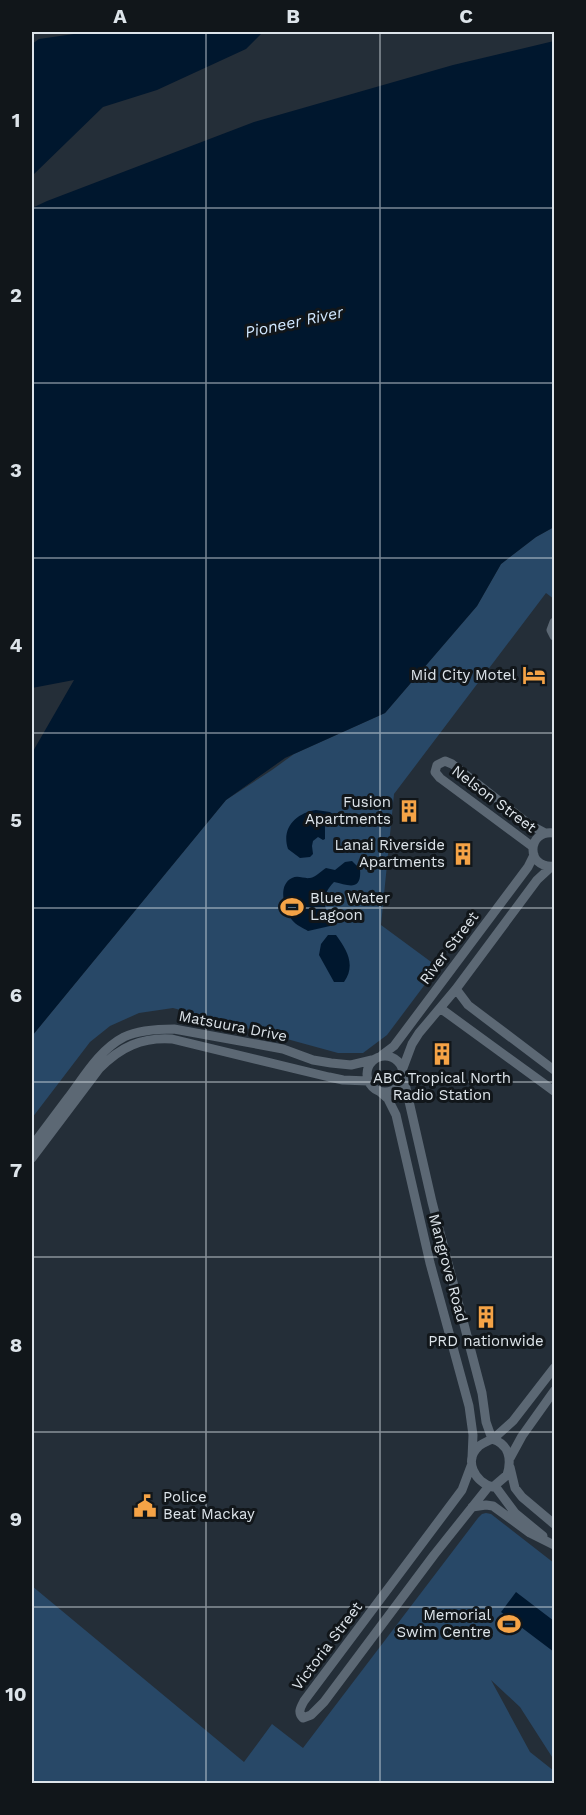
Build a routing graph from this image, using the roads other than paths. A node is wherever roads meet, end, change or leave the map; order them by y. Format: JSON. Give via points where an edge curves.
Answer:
{"nodes":[{"id":1,"x":555,"y":622,"type":"edge"},
{"id":2,"x":555,"y":636,"type":"edge"},
{"id":3,"x":552,"y":832,"type":"edge"},
{"id":4,"x":533,"y":851,"type":"junction"},
{"id":5,"x":553,"y":867,"type":"edge"},
{"id":6,"x":456,"y":989,"type":"junction"},
{"id":7,"x":440,"y":1008,"type":"junction"},
{"id":8,"x":382,"y":1055,"type":"junction"},
{"id":9,"x":372,"y":1060,"type":"junction"},
{"id":10,"x":555,"y":1070,"type":"edge"},
{"id":11,"x":403,"y":1072,"type":"junction"},
{"id":12,"x":368,"y":1081,"type":"junction"},
{"id":13,"x":379,"y":1091,"type":"junction"},
{"id":14,"x":555,"y":1091,"type":"edge"},
{"id":15,"x":32,"y":1146,"type":"edge"},
{"id":16,"x":32,"y":1158,"type":"edge"},
{"id":17,"x":555,"y":1368,"type":"edge"},
{"id":18,"x":555,"y":1391,"type":"edge"},
{"id":19,"x":492,"y":1439,"type":"junction"},
{"id":20,"x":472,"y":1462,"type":"junction"},
{"id":21,"x":510,"y":1462,"type":"junction"},
{"id":22,"x":492,"y":1486,"type":"junction"},
{"id":23,"x":472,"y":1507,"type":"junction"},
{"id":24,"x":555,"y":1524,"type":"edge"},
{"id":25,"x":555,"y":1545,"type":"edge"}],
"edges":[{"from":1,"to":2,"type":"street","via":[[551,630]]},
{"from":3,"to":4,"type":"street","name":"River Street","via":[[537,838]]},
{"from":3,"to":4,"type":"street","name":"Nelson Street","via":[[530,825],[452,764],[445,761],[437,765],[435,772],[440,778]]},
{"from":4,"to":5,"type":"street","via":[[540,864]]},
{"from":4,"to":8,"type":"street","name":"River Street","via":[[528,867],[394,1046]]},
{"from":5,"to":6,"type":"street","name":"River Street","via":[[537,880]]},
{"from":6,"to":7,"type":"street","name":"River Street"},
{"from":6,"to":10,"type":"street","via":[[468,1005]]},
{"from":7,"to":11,"type":"street","name":"River Street","via":[[412,1044]]},
{"from":7,"to":14,"type":"street"},
{"from":8,"to":9,"type":"street"},
{"from":8,"to":11,"type":"street","via":[[397,1059]]},
{"from":9,"to":12,"type":"street","via":[[367,1070]]},
{"from":9,"to":15,"type":"street","name":"Matsuura Drive","via":[[340,1064],[174,1029],[139,1032],[124,1037],[98,1058]]},
{"from":11,"to":13,"type":"street","via":[[395,1089]]},
{"from":11,"to":19,"type":"street","name":"Mangrove Road"},
{"from":12,"to":13,"type":"street"},
{"from":12,"to":16,"type":"street","name":"Matsuura Drive","via":[[328,1077],[172,1039],[143,1041],[127,1046],[105,1063]]},
{"from":13,"to":20,"type":"street","name":"Mangrove Road","via":[[396,1116],[469,1406]]},
{"from":17,"to":19,"type":"street","via":[[517,1417]]},
{"from":18,"to":21,"type":"street","via":[[522,1436]]},
{"from":19,"to":20,"type":"street","via":[[480,1446]]},
{"from":19,"to":21,"type":"street","via":[[504,1445]]},
{"from":20,"to":22,"type":"street","via":[[475,1475]]},
{"from":20,"to":23,"type":"street","name":"Victoria Street","via":[[462,1490],[304,1701],[299,1711],[303,1718],[324,1702]]},
{"from":21,"to":22,"type":"street","via":[[507,1475]]},
{"from":21,"to":24,"type":"street","via":[[515,1488]]},
{"from":22,"to":23,"type":"street","name":"Victoria Street"},
{"from":22,"to":25,"type":"street","via":[[519,1516]]},
{"from":23,"to":25,"type":"street","via":[[493,1506],[530,1533]]}]}
